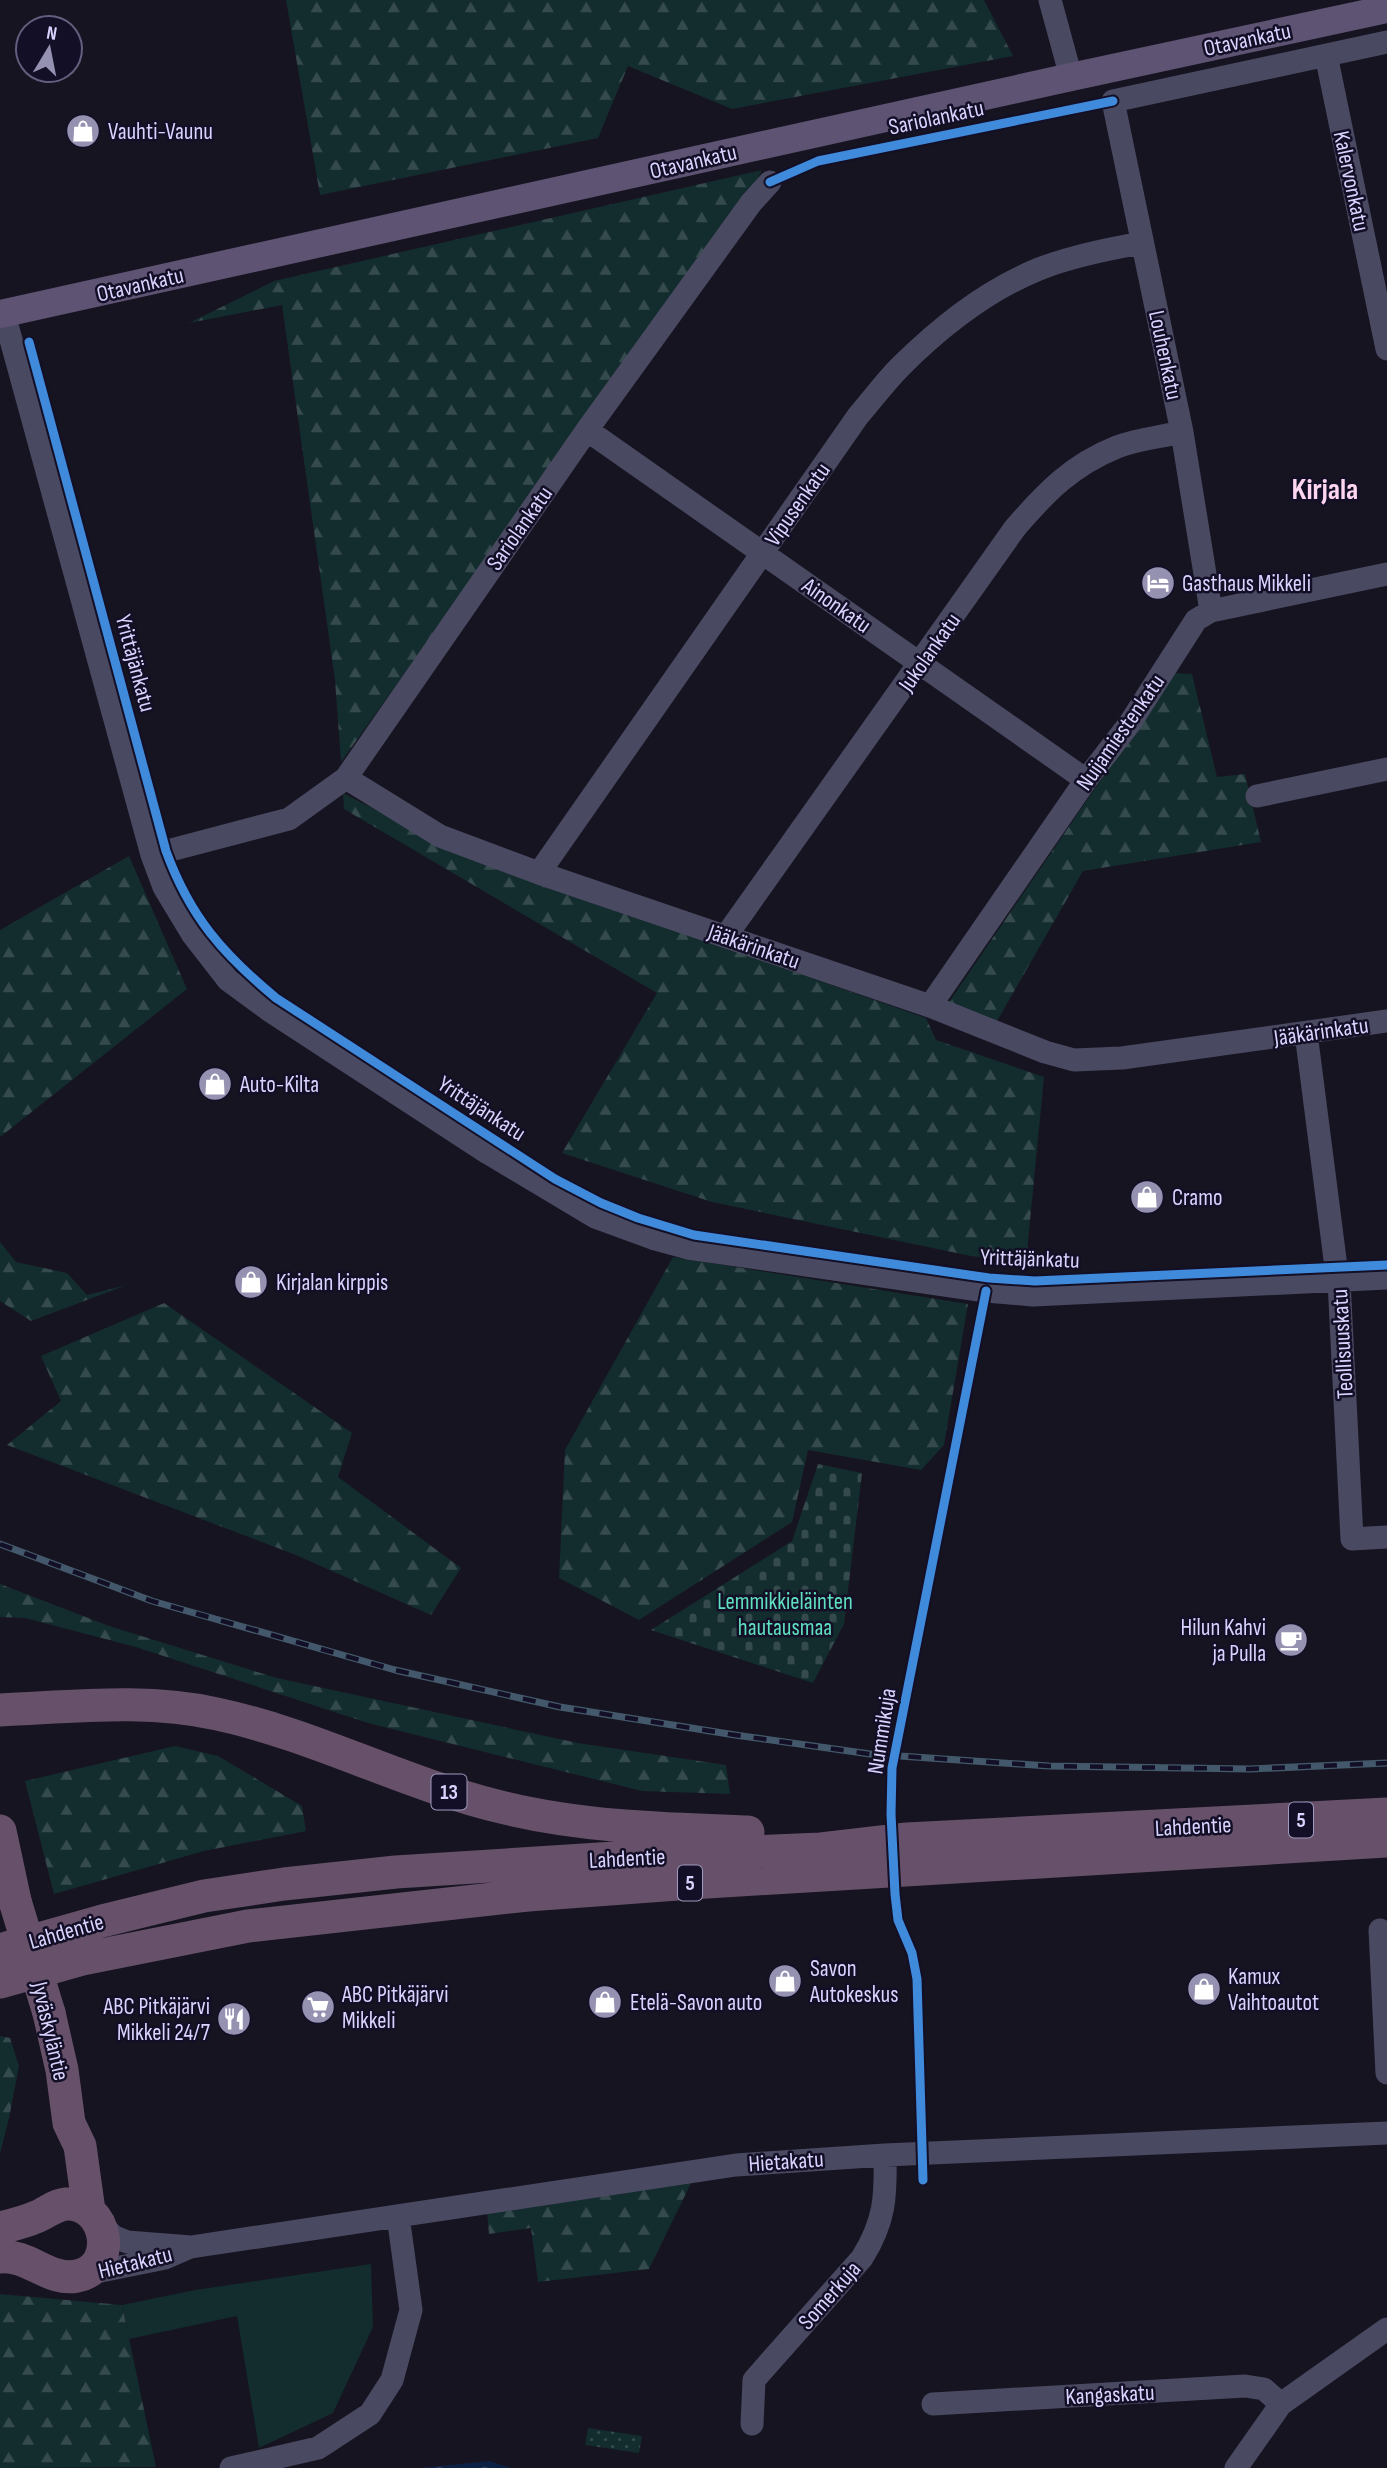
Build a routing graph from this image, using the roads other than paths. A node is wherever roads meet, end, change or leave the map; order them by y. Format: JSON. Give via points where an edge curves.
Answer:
{"nodes":[{"id":1,"x":1049,"y":0,"type":"edge"},
{"id":2,"x":1387,"y":9,"type":"edge"},
{"id":3,"x":1387,"y":42,"type":"edge"},
{"id":4,"x":1326,"y":55,"type":"junction"},
{"id":5,"x":1071,"y":76,"type":"junction"},
{"id":6,"x":770,"y":183,"type":"dead end"},
{"id":7,"x":1142,"y":243,"type":"junction"},
{"id":8,"x":2,"y":314,"type":"edge"},
{"id":9,"x":1387,"y":349,"type":"edge"},
{"id":10,"x":587,"y":430,"type":"junction"},
{"id":11,"x":1182,"y":432,"type":"junction"},
{"id":12,"x":763,"y":553,"type":"junction"},
{"id":13,"x":1387,"y":574,"type":"edge"},
{"id":14,"x":1211,"y":611,"type":"junction"},
{"id":15,"x":921,"y":664,"type":"junction"},
{"id":16,"x":1387,"y":769,"type":"edge"},
{"id":17,"x":346,"y":778,"type":"junction"},
{"id":18,"x":1086,"y":780,"type":"junction"},
{"id":19,"x":1256,"y":796,"type":"dead end"},
{"id":20,"x":152,"y":855,"type":"junction"},
{"id":21,"x":539,"y":873,"type":"junction"},
{"id":22,"x":726,"y":936,"type":"junction"},
{"id":23,"x":930,"y":1006,"type":"junction"},
{"id":24,"x":1387,"y":1021,"type":"edge"},
{"id":25,"x":1306,"y":1033,"type":"junction"},
{"id":26,"x":1387,"y":1278,"type":"edge"},
{"id":27,"x":1339,"y":1281,"type":"junction"},
{"id":28,"x":1387,"y":1537,"type":"edge"},
{"id":29,"x":0,"y":1710,"type":"edge"},
{"id":30,"x":1387,"y":1814,"type":"edge"},
{"id":31,"x":0,"y":1831,"type":"edge"},
{"id":32,"x":908,"y":1839,"type":"junction"},
{"id":33,"x":1387,"y":1841,"type":"edge"},
{"id":34,"x":7,"y":1887,"type":"edge"},
{"id":35,"x":1380,"y":1930,"type":"dead end"},
{"id":36,"x":0,"y":1950,"type":"edge"},
{"id":37,"x":0,"y":1982,"type":"edge"},
{"id":38,"x":1387,"y":2073,"type":"edge"},
{"id":39,"x":69,"y":2123,"type":"junction"},
{"id":40,"x":1387,"y":2133,"type":"edge"},
{"id":41,"x":884,"y":2155,"type":"junction"},
{"id":42,"x":46,"y":2212,"type":"junction"},
{"id":43,"x":398,"y":2216,"type":"junction"},
{"id":44,"x":95,"y":2217,"type":"junction"},
{"id":45,"x":0,"y":2228,"type":"edge"},
{"id":46,"x":191,"y":2246,"type":"junction"},
{"id":47,"x":0,"y":2257,"type":"edge"},
{"id":48,"x":65,"y":2275,"type":"junction"},
{"id":49,"x":1387,"y":2329,"type":"edge"},
{"id":50,"x":933,"y":2404,"type":"dead end"},
{"id":51,"x":1281,"y":2404,"type":"junction"},
{"id":52,"x":752,"y":2424,"type":"dead end"},
{"id":53,"x":231,"y":2468,"type":"edge"},
{"id":54,"x":1237,"y":2468,"type":"edge"}],
"edges":[{"from":1,"to":5,"type":"street"},
{"from":2,"to":5,"type":"main road","name":"Otavankatu"},
{"from":3,"to":4,"type":"street"},
{"from":4,"to":7,"type":"street","name":"Louhenkatu","via":[[1114,101]]},
{"from":4,"to":9,"type":"street","name":"Kalervonkatu"},
{"from":5,"to":8,"type":"main road","name":"Otavankatu"},
{"from":6,"to":10,"type":"street","name":"Sariolankatu"},
{"from":7,"to":11,"type":"street","name":"Louhenkatu"},
{"from":7,"to":12,"type":"street","name":"Vipusenkatu","via":[[1095,251],[1039,269],[1000,288],[944,326],[899,368],[858,416]]},
{"from":8,"to":20,"type":"street","name":"Yrittäjänkatu"},
{"from":10,"to":12,"type":"street","name":"Ainonkatu"},
{"from":10,"to":17,"type":"street","name":"Sariolankatu"},
{"from":11,"to":14,"type":"street","name":"Louhenkatu"},
{"from":11,"to":15,"type":"street","name":"Jukolankatu","via":[[1120,446],[1086,462],[1047,491],[1015,528]]},
{"from":12,"to":15,"type":"street","name":"Ainonkatu"},
{"from":12,"to":21,"type":"street","name":"Vipusenkatu"},
{"from":13,"to":14,"type":"street"},
{"from":14,"to":18,"type":"street","name":"Nuijamiestenkatu","via":[[1196,620],[1130,723]]},
{"from":15,"to":18,"type":"street","name":"Ainonkatu"},
{"from":15,"to":22,"type":"street","name":"Jukolankatu"},
{"from":16,"to":19,"type":"street"},
{"from":17,"to":20,"type":"street","via":[[289,819]]},
{"from":17,"to":21,"type":"street","name":"Jääkärinkatu","via":[[440,836]]},
{"from":18,"to":23,"type":"street","name":"Nuijamiestenkatu"},
{"from":20,"to":27,"type":"street","name":"Yrittäjänkatu","via":[[164,887],[193,935],[229,980],[488,1153],[595,1217],[655,1239],[702,1250],[1021,1294]]},
{"from":21,"to":22,"type":"street","name":"Jääkärinkatu"},
{"from":22,"to":23,"type":"street","name":"Jääkärinkatu"},
{"from":23,"to":25,"type":"street","name":"Jääkärinkatu","via":[[1074,1060],[1122,1058]]},
{"from":24,"to":25,"type":"street","name":"Jääkärinkatu"},
{"from":25,"to":27,"type":"street","name":"Teollisuuskatu"},
{"from":26,"to":27,"type":"street","name":"Yrittäjänkatu"},
{"from":27,"to":28,"type":"street","name":"Teollisuuskatu","via":[[1352,1539]]},
{"from":29,"to":32,"type":"highway","number":"13","via":[[125,1704],[216,1713],[311,1741],[448,1792],[568,1821]]},
{"from":30,"to":32,"type":"highway","name":"Lahdentie","number":"5"},
{"from":31,"to":34,"type":"highway","name":"Jyväskyläntie"},
{"from":32,"to":36,"type":"highway","name":"Lahdentie","number":"5","via":[[821,1849],[396,1872],[284,1884],[178,1902]]},
{"from":33,"to":37,"type":"highway","name":"Lahdentie","number":"5","via":[[528,1895],[248,1926],[82,1959]]},
{"from":34,"to":39,"type":"highway","name":"Jyväskyläntie","bridge":true,"via":[[49,2012]]},
{"from":35,"to":38,"type":"street"},
{"from":39,"to":42,"type":"highway","name":"Jyväskyläntie","via":[[61,2186]]},
{"from":39,"to":44,"type":"highway","name":"Jyväskyläntie","via":[[79,2146]]},
{"from":40,"to":41,"type":"street","name":"Hietakatu"},
{"from":41,"to":43,"type":"street","name":"Hietakatu","via":[[736,2165]]},
{"from":41,"to":52,"type":"street","name":"Somerkuja","via":[[885,2202],[874,2238],[862,2258],[754,2381]]},
{"from":42,"to":44,"type":"highway","via":[[64,2204],[77,2205]]},
{"from":42,"to":45,"type":"highway"},
{"from":42,"to":48,"type":"highway","via":[[33,2227],[33,2254],[40,2265]]},
{"from":43,"to":46,"type":"street","name":"Hietakatu"},
{"from":43,"to":53,"type":"street","via":[[411,2310],[392,2380],[370,2414],[318,2448]]},
{"from":44,"to":46,"type":"street","name":"Hietakatu","via":[[113,2236],[127,2242]]},
{"from":44,"to":48,"type":"highway","via":[[105,2238],[102,2254],[93,2268]]},
{"from":46,"to":48,"type":"street","name":"Hietakatu","via":[[166,2258]]},
{"from":47,"to":48,"type":"highway","via":[[23,2259]]},
{"from":49,"to":51,"type":"street"},
{"from":50,"to":51,"type":"street","name":"Kangaskatu","via":[[1245,2386],[1264,2389]]},
{"from":51,"to":54,"type":"street"}]}
